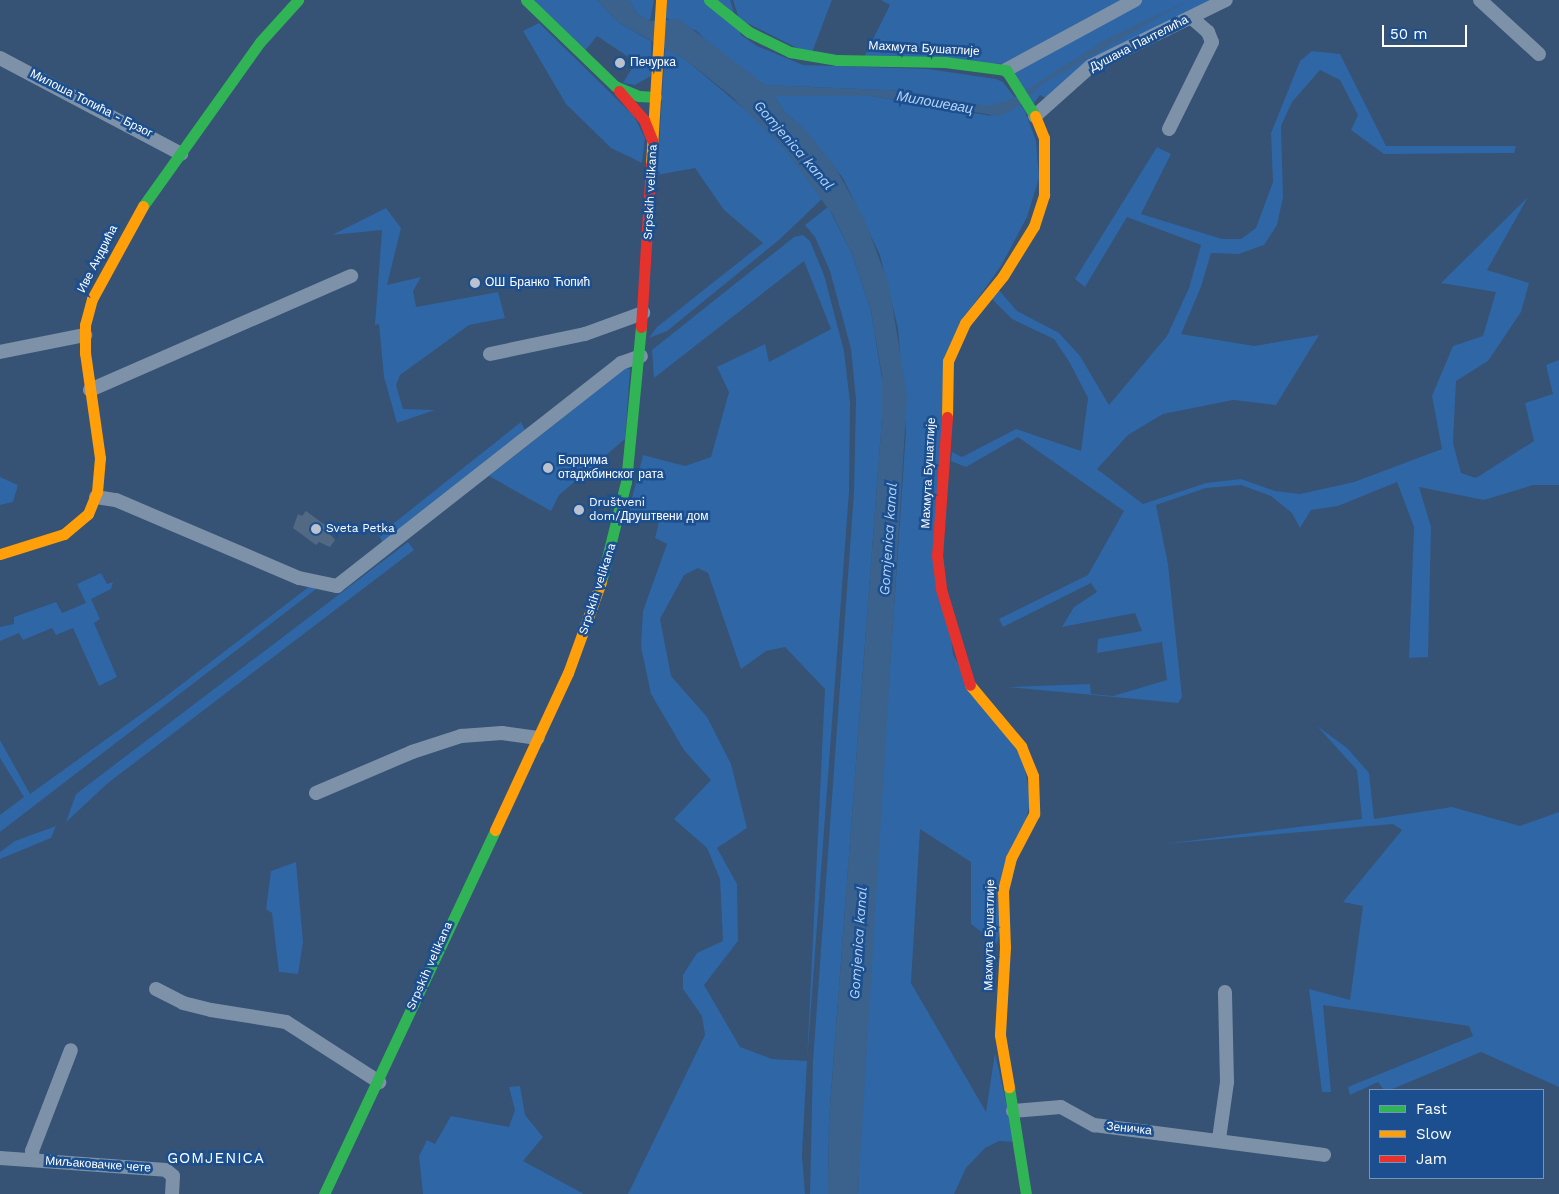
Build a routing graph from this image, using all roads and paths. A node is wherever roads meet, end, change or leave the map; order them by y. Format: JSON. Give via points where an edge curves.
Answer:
{"nodes":[{"id":1,"x":298,"y":0,"type":"edge"},
{"id":2,"x":526,"y":0,"type":"edge"},
{"id":3,"x":661,"y":0,"type":"edge"},
{"id":4,"x":710,"y":0,"type":"edge"},
{"id":5,"x":1135,"y":0,"type":"edge"},
{"id":6,"x":1226,"y":0,"type":"edge"},
{"id":7,"x":1480,"y":0,"type":"edge"},
{"id":8,"x":1192,"y":18,"type":"junction"},
{"id":9,"x":1539,"y":54,"type":"dead end"},
{"id":10,"x":0,"y":58,"type":"edge"},
{"id":11,"x":657,"y":70,"type":"junction"},
{"id":12,"x":1010,"y":76,"type":"junction"},
{"id":13,"x":615,"y":86,"type":"junction"},
{"id":14,"x":656,"y":97,"type":"junction"},
{"id":15,"x":1033,"y":112,"type":"junction"},
{"id":16,"x":1169,"y":129,"type":"dead end"},
{"id":17,"x":653,"y":145,"type":"junction"},
{"id":18,"x":181,"y":154,"type":"junction"},
{"id":19,"x":351,"y":276,"type":"dead end"},
{"id":20,"x":643,"y":313,"type":"junction"},
{"id":21,"x":85,"y":336,"type":"junction"},
{"id":22,"x":0,"y":352,"type":"edge"},
{"id":23,"x":490,"y":354,"type":"dead end"},
{"id":24,"x":641,"y":356,"type":"junction"},
{"id":25,"x":90,"y":390,"type":"junction"},
{"id":26,"x":96,"y":497,"type":"junction"},
{"id":27,"x":0,"y":554,"type":"edge"},
{"id":28,"x":538,"y":738,"type":"junction"},
{"id":29,"x":316,"y":793,"type":"dead end"},
{"id":30,"x":156,"y":989,"type":"dead end"},
{"id":31,"x":1225,"y":992,"type":"dead end"},
{"id":32,"x":71,"y":1050,"type":"dead end"},
{"id":33,"x":378,"y":1082,"type":"junction"},
{"id":34,"x":1013,"y":1111,"type":"junction"},
{"id":35,"x":1219,"y":1139,"type":"junction"},
{"id":36,"x":1324,"y":1155,"type":"dead end"},
{"id":37,"x":0,"y":1158,"type":"edge"},
{"id":38,"x":33,"y":1160,"type":"junction"},
{"id":39,"x":172,"y":1194,"type":"edge"},
{"id":40,"x":324,"y":1194,"type":"edge"},
{"id":41,"x":1026,"y":1194,"type":"edge"}],
"edges":[{"from":1,"to":18,"type":"street","name":"Иве Андрића","via":[[260,42]]},
{"from":2,"to":13,"type":"street"},
{"from":3,"to":11,"type":"street","name":"Srpskih velikana"},
{"from":4,"to":12,"type":"street","name":"Махмута Бушатлије","via":[[749,32],[790,52],[837,60],[945,62]]},
{"from":5,"to":12,"type":"street"},
{"from":6,"to":8,"type":"street","name":"Душана Пантелића"},
{"from":7,"to":9,"type":"street"},
{"from":8,"to":15,"type":"street","name":"Душана Пантелића","via":[[1091,66]]},
{"from":8,"to":16,"type":"street","via":[[1208,32],[1212,42]]},
{"from":10,"to":18,"type":"street","name":"Милоша Топића - Брзог"},
{"from":11,"to":13,"type":"street","via":[[646,84]]},
{"from":11,"to":14,"type":"street","name":"Srpskih velikana"},
{"from":12,"to":15,"type":"street","name":"Махмута Бушатлије"},
{"from":13,"to":14,"type":"street","via":[[639,96]]},
{"from":13,"to":17,"type":"street","via":[[644,120]]},
{"from":14,"to":17,"type":"street","name":"Srpskih velikana"},
{"from":15,"to":34,"type":"street","name":"Махмута Бушатлије","via":[[1044,138],[1047,169],[1034,226],[992,293],[964,323],[948,360],[946,465],[937,555],[941,589],[970,685],[1021,746],[1033,776],[1034,814],[1011,858],[1003,891],[1005,947],[1000,1035]]},
{"from":17,"to":20,"type":"street","name":"Srpskih velikana"},
{"from":18,"to":21,"type":"street","name":"Иве Андрића","via":[[134,219],[109,264],[88,312]]},
{"from":19,"to":25,"type":"street"},
{"from":20,"to":23,"type":"street","via":[[586,334]]},
{"from":20,"to":24,"type":"street","name":"Srpskih velikana"},
{"from":21,"to":22,"type":"street"},
{"from":21,"to":25,"type":"street","name":"Иве Андрића"},
{"from":24,"to":26,"type":"street","via":[[621,363],[337,586],[298,578],[116,500]]},
{"from":24,"to":28,"type":"street","name":"Srpskih velikana","via":[[626,482],[609,556],[582,640]]},
{"from":25,"to":26,"type":"street","name":"Иве Андрића","via":[[100,458]]},
{"from":26,"to":27,"type":"street","name":"Иве Андрића","via":[[88,514],[64,534]]},
{"from":28,"to":29,"type":"street","via":[[502,732],[462,736],[412,752]]},
{"from":28,"to":33,"type":"street","name":"Srpskih velikana"},
{"from":30,"to":33,"type":"street","via":[[183,1003],[286,1022]]},
{"from":31,"to":35,"type":"street","via":[[1227,1082]]},
{"from":32,"to":38,"type":"street","name":"Миљаковачке чете","via":[[32,1151]]},
{"from":33,"to":40,"type":"street","name":"Srpskih velikana"},
{"from":34,"to":35,"type":"street","name":"Зеничка","via":[[1061,1107],[1094,1125]]},
{"from":34,"to":41,"type":"street","name":"Махмута Бушатлије"},
{"from":35,"to":36,"type":"street","name":"Зеничка"},
{"from":37,"to":38,"type":"street","name":"Миљаковачке чете"},
{"from":38,"to":39,"type":"street","name":"Миљаковачке чете","via":[[166,1170],[173,1176]]}]}
